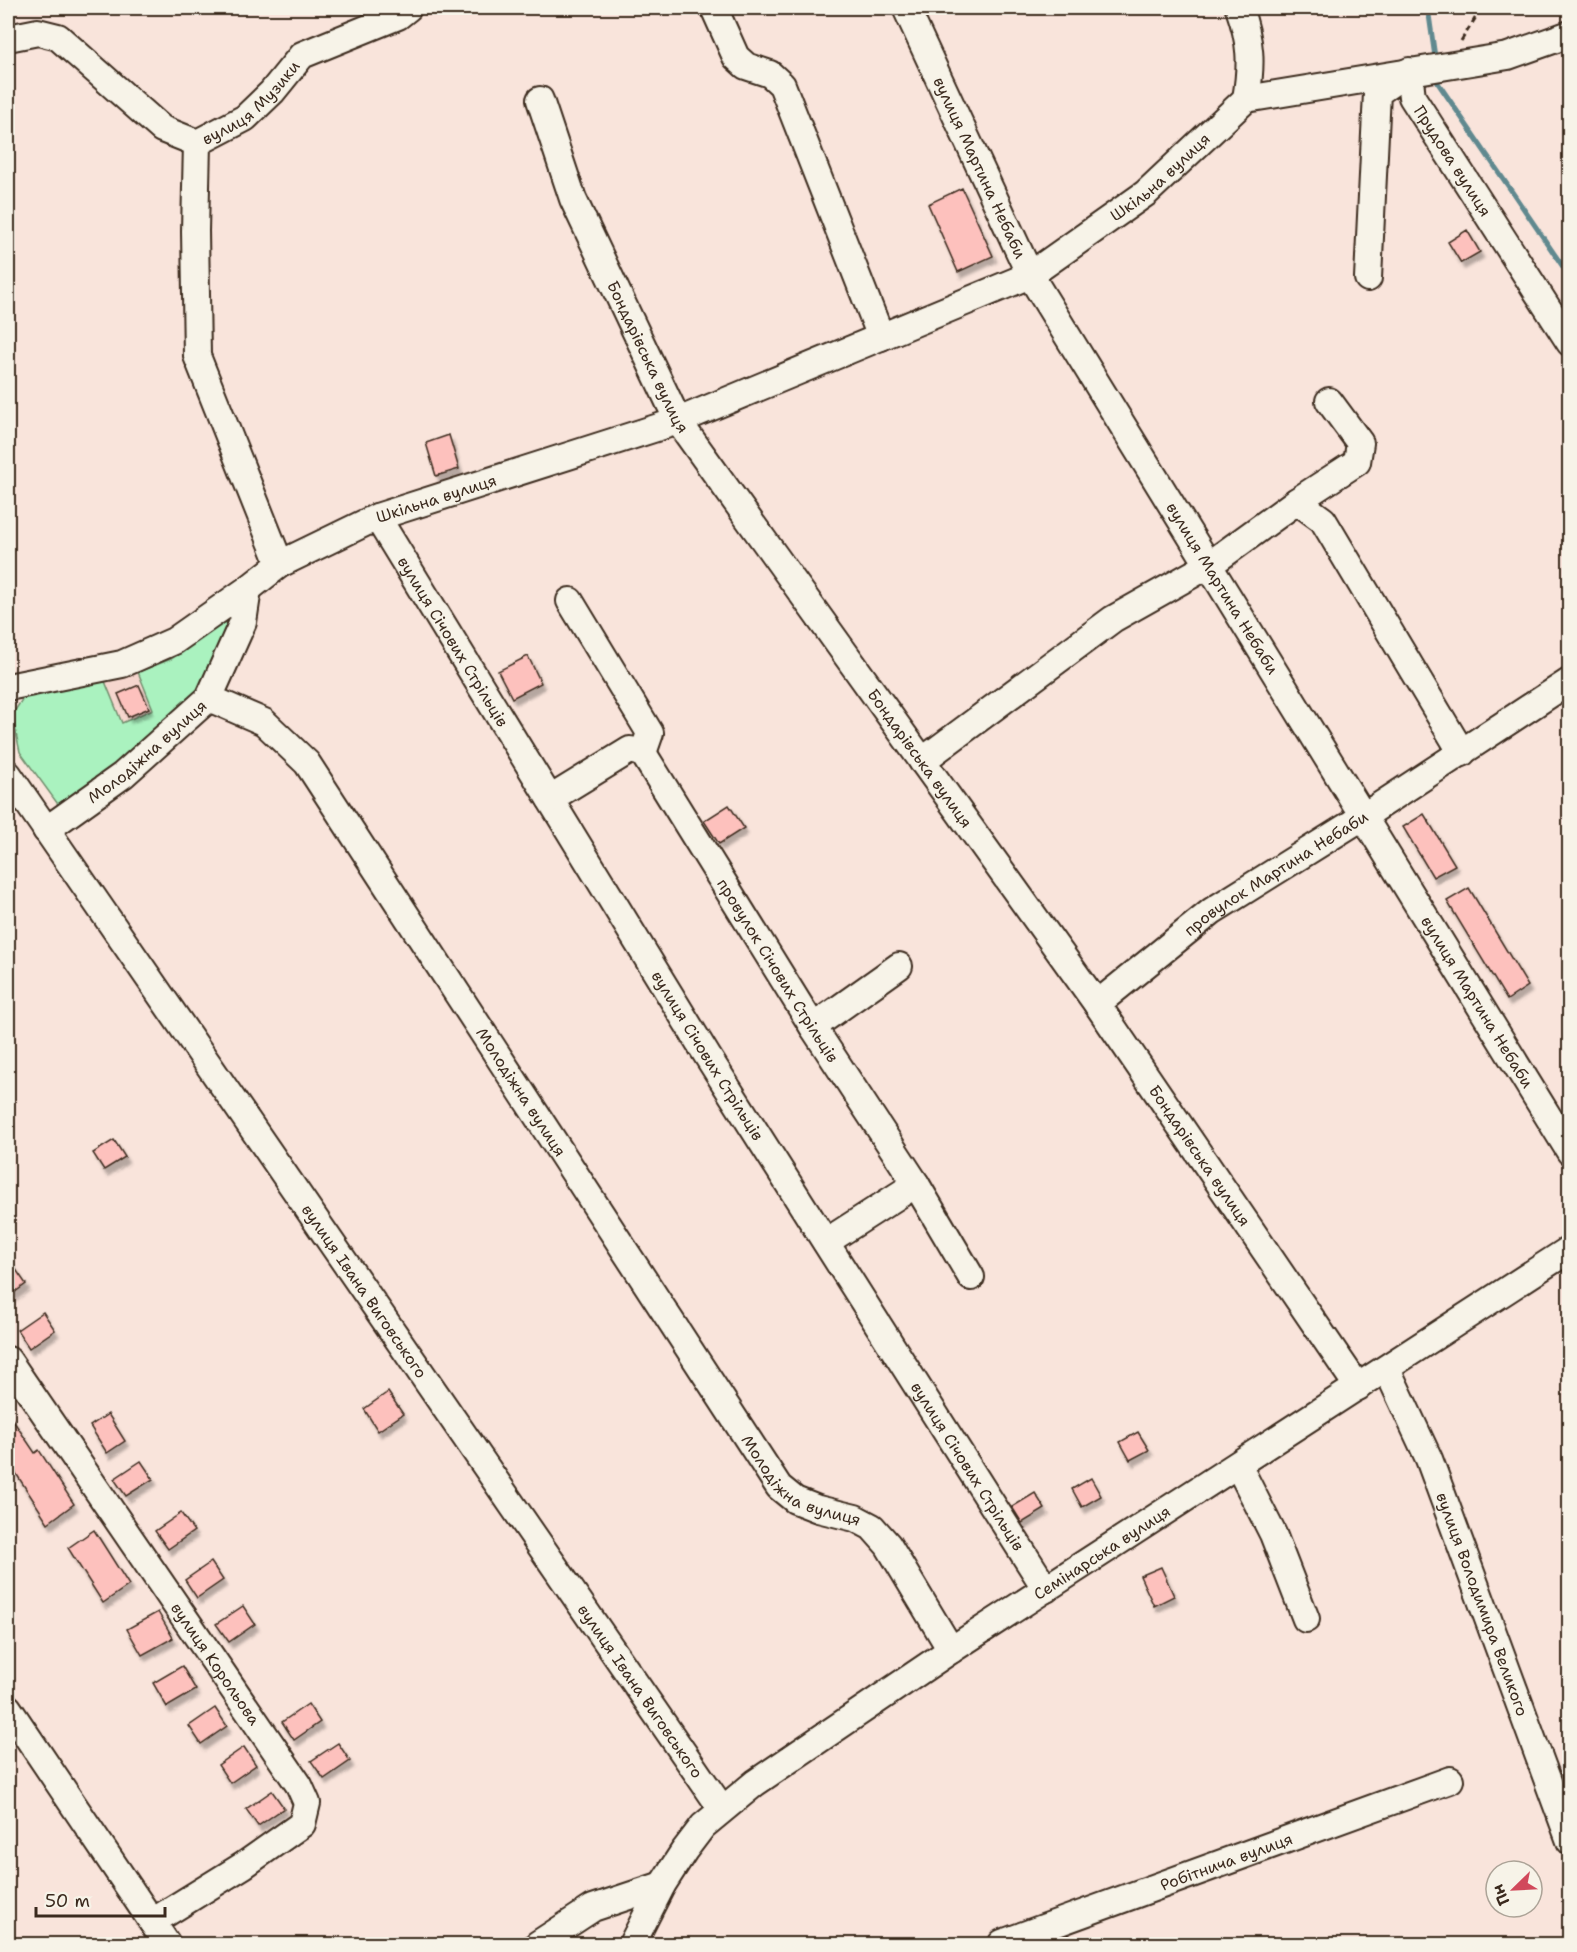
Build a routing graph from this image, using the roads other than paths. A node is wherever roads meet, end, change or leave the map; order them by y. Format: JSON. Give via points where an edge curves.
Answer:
{"nodes":[{"id":1,"x":408,"y":8,"type":"edge"},
{"id":2,"x":714,"y":8,"type":"edge"},
{"id":3,"x":906,"y":8,"type":"edge"},
{"id":4,"x":1239,"y":8,"type":"edge"},
{"id":5,"x":1569,"y":34,"type":"edge"},
{"id":6,"x":8,"y":38,"type":"edge"},
{"id":7,"x":1409,"y":71,"type":"junction"},
{"id":8,"x":1246,"y":99,"type":"junction"},
{"id":9,"x":540,"y":100,"type":"dead end"},
{"id":10,"x":197,"y":143,"type":"junction"},
{"id":11,"x":1030,"y":275,"type":"junction"},
{"id":12,"x":1368,"y":278,"type":"dead end"},
{"id":13,"x":881,"y":337,"type":"junction"},
{"id":14,"x":1569,"y":344,"type":"edge"},
{"id":15,"x":1329,"y":401,"type":"dead end"},
{"id":16,"x":678,"y":420,"type":"junction"},
{"id":17,"x":1297,"y":501,"type":"junction"},
{"id":18,"x":377,"y":516,"type":"junction"},
{"id":19,"x":280,"y":564,"type":"junction"},
{"id":20,"x":1209,"y":565,"type":"junction"},
{"id":21,"x":248,"y":589,"type":"junction"},
{"id":22,"x":570,"y":601,"type":"dead end"},
{"id":23,"x":1569,"y":681,"type":"edge"},
{"id":24,"x":8,"y":687,"type":"edge"},
{"id":25,"x":209,"y":698,"type":"junction"},
{"id":26,"x":643,"y":753,"type":"junction"},
{"id":27,"x":1462,"y":753,"type":"junction"},
{"id":28,"x":922,"y":761,"type":"junction"},
{"id":29,"x":8,"y":774,"type":"edge"},
{"id":30,"x":550,"y":799,"type":"junction"},
{"id":31,"x":1364,"y":816,"type":"junction"},
{"id":32,"x":46,"y":830,"type":"junction"},
{"id":33,"x":899,"y":966,"type":"dead end"},
{"id":34,"x":1096,"y":1004,"type":"junction"},
{"id":35,"x":813,"y":1027,"type":"junction"},
{"id":36,"x":1569,"y":1152,"type":"edge"},
{"id":37,"x":916,"y":1184,"type":"junction"},
{"id":38,"x":826,"y":1242,"type":"junction"},
{"id":39,"x":1569,"y":1249,"type":"edge"},
{"id":40,"x":971,"y":1277,"type":"dead end"},
{"id":41,"x":8,"y":1360,"type":"edge"},
{"id":42,"x":1387,"y":1368,"type":"junction"},
{"id":43,"x":1358,"y":1387,"type":"junction"},
{"id":44,"x":1238,"y":1465,"type":"junction"},
{"id":45,"x":1046,"y":1589,"type":"junction"},
{"id":46,"x":1306,"y":1619,"type":"dead end"},
{"id":47,"x":951,"y":1650,"type":"junction"},
{"id":48,"x":8,"y":1708,"type":"edge"},
{"id":49,"x":1450,"y":1780,"type":"dead end"},
{"id":50,"x":722,"y":1809,"type":"junction"},
{"id":51,"x":1569,"y":1841,"type":"edge"},
{"id":52,"x":662,"y":1885,"type":"junction"},
{"id":53,"x":152,"y":1922,"type":"junction"},
{"id":54,"x":167,"y":1944,"type":"edge"},
{"id":55,"x":538,"y":1944,"type":"edge"},
{"id":56,"x":632,"y":1944,"type":"edge"},
{"id":57,"x":1003,"y":1944,"type":"edge"}],
"edges":[{"from":1,"to":10,"type":"street","name":"вулиця Музики","via":[[398,16],[302,55],[245,118]]},
{"from":2,"to":13,"type":"street","via":[[736,57],[746,66],[770,74],[782,85]]},
{"from":3,"to":11,"type":"street","name":"вулиця Мартина Небаби"},
{"from":4,"to":8,"type":"street","via":[[1248,34],[1250,73]]},
{"from":5,"to":7,"type":"street","via":[[1508,56]]},
{"from":6,"to":10,"type":"street","name":"вулиця Музики","via":[[38,32],[58,37],[162,129]]},
{"from":7,"to":8,"type":"street"},
{"from":7,"to":12,"type":"street","via":[[1377,93]]},
{"from":7,"to":14,"type":"street","name":"Прудова вулиця","via":[[1412,97]]},
{"from":8,"to":11,"type":"street","name":"Шкільна вулиця","via":[[1146,193]]},
{"from":9,"to":16,"type":"street","name":"Бондарівська вулиця","via":[[573,199]]},
{"from":10,"to":19,"type":"street","via":[[197,356]]},
{"from":11,"to":13,"type":"street","name":"Шкільна вулиця"},
{"from":11,"to":20,"type":"street","name":"вулиця Мартина Небаби"},
{"from":13,"to":16,"type":"street","name":"Шкільна вулиця"},
{"from":15,"to":17,"type":"street","via":[[1360,443],[1357,462]]},
{"from":16,"to":18,"type":"street","name":"Шкільна вулиця"},
{"from":16,"to":28,"type":"street","name":"Бондарівська вулиця"},
{"from":17,"to":20,"type":"street"},
{"from":17,"to":27,"type":"street","via":[[1323,520]]},
{"from":18,"to":19,"type":"street","name":"Шкільна вулиця"},
{"from":18,"to":30,"type":"street","name":"вулиця Січових Стрільців"},
{"from":19,"to":21,"type":"street","name":"Шкільна вулиця"},
{"from":20,"to":28,"type":"street","via":[[1113,619]]},
{"from":20,"to":31,"type":"street","name":"вулиця Мартина Небаби"},
{"from":21,"to":24,"type":"street","name":"Шкільна вулиця","via":[[174,641],[122,664]]},
{"from":21,"to":25,"type":"street","via":[[243,622]]},
{"from":22,"to":26,"type":"street","via":[[650,733]]},
{"from":23,"to":27,"type":"street","name":"провулок Мартина Небаби"},
{"from":25,"to":32,"type":"street","name":"Молодіжна вулиця","via":[[123,775]]},
{"from":25,"to":47,"type":"street","name":"Молодіжна вулиця","via":[[264,722],[307,763],[779,1486],[795,1500],[872,1527],[888,1545]]},
{"from":26,"to":30,"type":"street","via":[[630,750]]},
{"from":26,"to":35,"type":"street","name":"провулок Січових Стрільців"},
{"from":27,"to":31,"type":"street","name":"провулок Мартина Небаби"},
{"from":28,"to":34,"type":"street","name":"Бондарівська вулиця"},
{"from":29,"to":32,"type":"street","name":"вулиця Івана Виговського"},
{"from":30,"to":38,"type":"street","name":"вулиця Січових Стрільців"},
{"from":31,"to":34,"type":"street","name":"провулок Мартина Небаби","via":[[1212,911]]},
{"from":31,"to":36,"type":"street","name":"вулиця Мартина Небаби"},
{"from":32,"to":50,"type":"street","name":"вулиця Івана Виговського"},
{"from":33,"to":35,"type":"street"},
{"from":34,"to":43,"type":"street","name":"Бондарівська вулиця"},
{"from":35,"to":37,"type":"street","name":"провулок Січових Стрільців"},
{"from":37,"to":38,"type":"street"},
{"from":37,"to":40,"type":"street","name":"провулок Січових Стрільців"},
{"from":38,"to":45,"type":"street","name":"вулиця Січових Стрільців"},
{"from":39,"to":42,"type":"street","name":"Семінарська вулиця"},
{"from":41,"to":53,"type":"street","name":"вулиця Корольова","via":[[307,1803],[302,1824]]},
{"from":42,"to":43,"type":"street","name":"Семінарська вулиця"},
{"from":42,"to":51,"type":"street","name":"вулиця Володимира Великого","via":[[1429,1459]]},
{"from":43,"to":44,"type":"street","name":"Семінарська вулиця"},
{"from":44,"to":45,"type":"street","name":"Семінарська вулиця"},
{"from":44,"to":46,"type":"street","via":[[1273,1534]]},
{"from":45,"to":47,"type":"street","name":"Семінарська вулиця"},
{"from":47,"to":50,"type":"street","name":"Семінарська вулиця"},
{"from":48,"to":53,"type":"street"},
{"from":49,"to":57,"type":"street","name":"Робітнича вулиця"},
{"from":50,"to":52,"type":"street","name":"Семінарська вулиця","via":[[703,1826]]},
{"from":52,"to":55,"type":"street","via":[[593,1908]]},
{"from":52,"to":56,"type":"street","name":"Семінарська вулиця"},
{"from":53,"to":54,"type":"street"}]}
